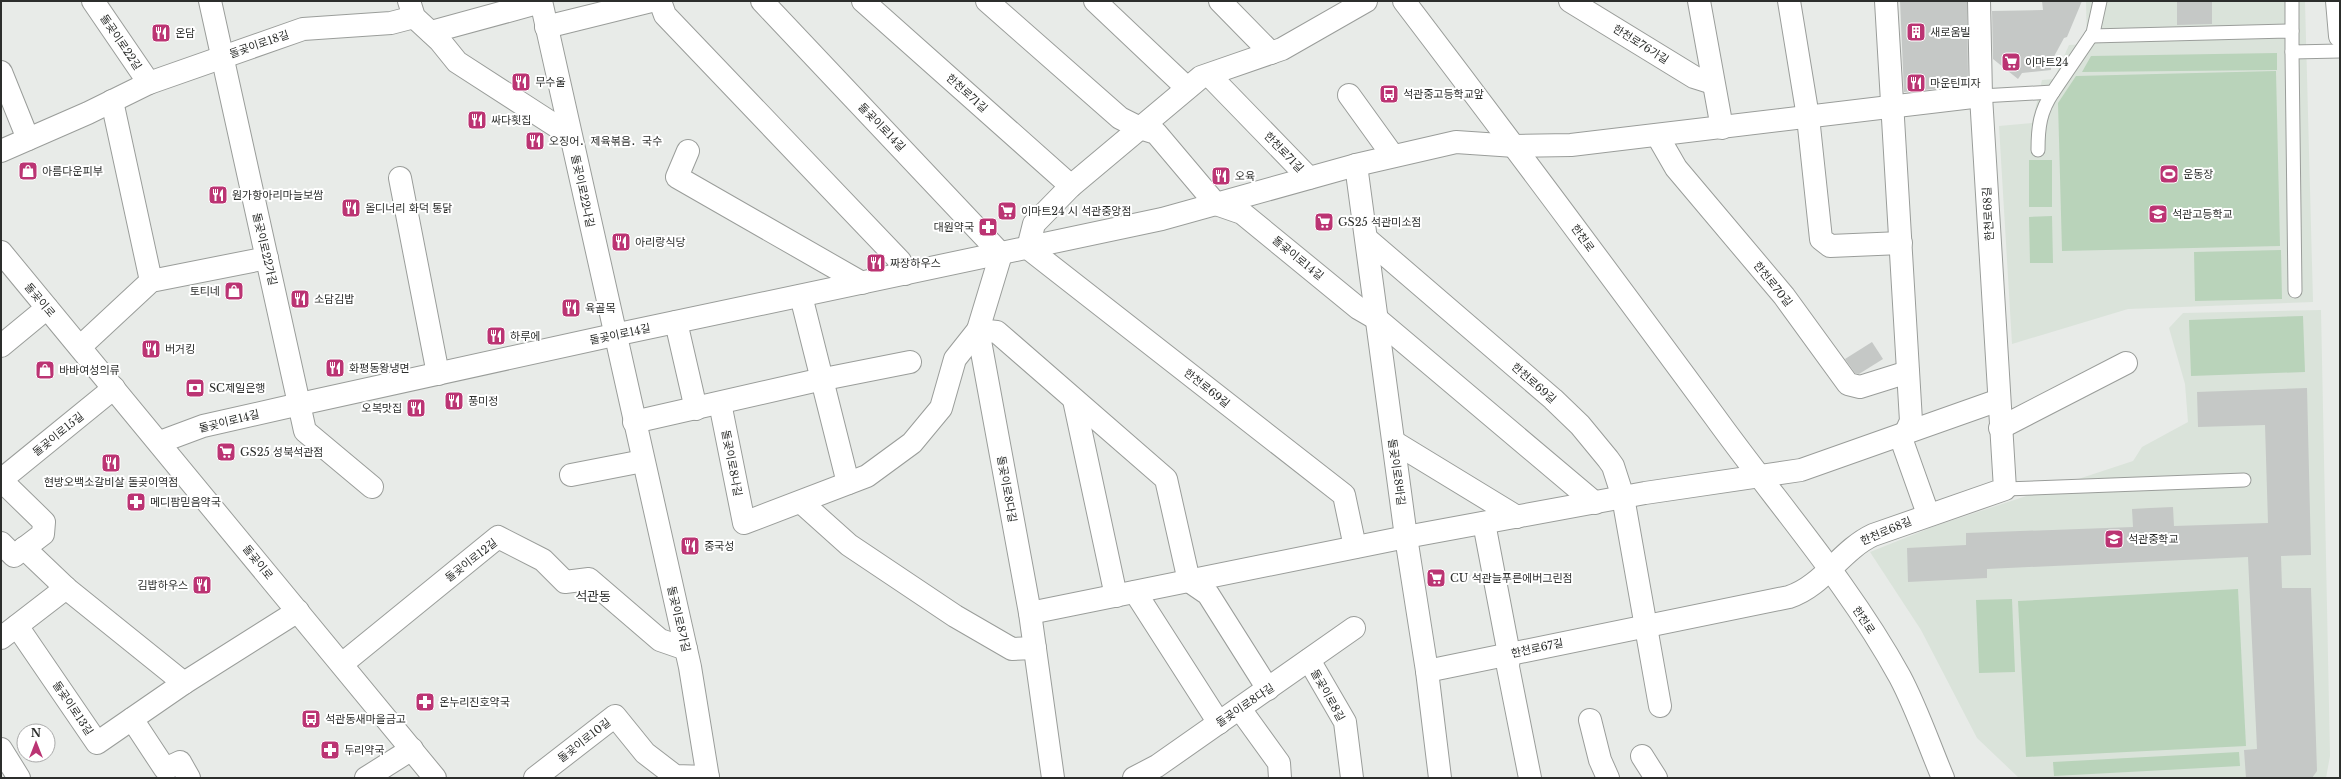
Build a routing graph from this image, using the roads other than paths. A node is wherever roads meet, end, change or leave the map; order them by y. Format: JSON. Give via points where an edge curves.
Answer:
{"nodes":[{"id":1,"x":93,"y":1,"type":"edge"},
{"id":2,"x":210,"y":1,"type":"edge"},
{"id":3,"x":541,"y":1,"type":"edge"},
{"id":4,"x":651,"y":1,"type":"edge"},
{"id":5,"x":660,"y":1,"type":"edge"},
{"id":6,"x":762,"y":1,"type":"edge"},
{"id":7,"x":863,"y":1,"type":"edge"},
{"id":8,"x":987,"y":1,"type":"edge"},
{"id":9,"x":1095,"y":1,"type":"edge"},
{"id":10,"x":1220,"y":1,"type":"edge"},
{"id":11,"x":1366,"y":1,"type":"edge"},
{"id":12,"x":1404,"y":1,"type":"edge"},
{"id":13,"x":1570,"y":1,"type":"edge"},
{"id":14,"x":1699,"y":1,"type":"edge"},
{"id":15,"x":1789,"y":1,"type":"edge"},
{"id":16,"x":1886,"y":1,"type":"edge"},
{"id":17,"x":1979,"y":1,"type":"edge"},
{"id":18,"x":2100,"y":1,"type":"edge"},
{"id":19,"x":2292,"y":1,"type":"edge"},
{"id":20,"x":2337,"y":1,"type":"edge"},
{"id":21,"x":412,"y":9,"type":"edge"},
{"id":22,"x":546,"y":27,"type":"junction"},
{"id":23,"x":2292,"y":31,"type":"junction"},
{"id":24,"x":431,"y":32,"type":"junction"},
{"id":25,"x":2091,"y":36,"type":"junction"},
{"id":26,"x":2340,"y":36,"type":"edge"},
{"id":27,"x":2340,"y":51,"type":"edge"},
{"id":28,"x":2292,"y":52,"type":"junction"},
{"id":29,"x":1271,"y":53,"type":"junction"},
{"id":30,"x":223,"y":57,"type":"junction"},
{"id":31,"x":1,"y":72,"type":"edge"},
{"id":32,"x":1209,"y":75,"type":"junction"},
{"id":33,"x":148,"y":83,"type":"junction"},
{"id":34,"x":1713,"y":83,"type":"junction"},
{"id":35,"x":1187,"y":88,"type":"junction"},
{"id":36,"x":2053,"y":92,"type":"junction"},
{"id":37,"x":1349,"y":95,"type":"dead end"},
{"id":38,"x":1981,"y":96,"type":"junction"},
{"id":39,"x":112,"y":101,"type":"junction"},
{"id":40,"x":1893,"y":107,"type":"junction"},
{"id":41,"x":1808,"y":117,"type":"junction"},
{"id":42,"x":1140,"y":128,"type":"junction"},
{"id":43,"x":1722,"y":128,"type":"junction"},
{"id":44,"x":570,"y":135,"type":"junction"},
{"id":45,"x":1657,"y":135,"type":"junction"},
{"id":46,"x":28,"y":139,"type":"junction"},
{"id":47,"x":1515,"y":146,"type":"junction"},
{"id":48,"x":688,"y":150,"type":"dead end"},
{"id":49,"x":2038,"y":150,"type":"dead end"},
{"id":50,"x":1,"y":151,"type":"edge"},
{"id":51,"x":1393,"y":156,"type":"junction"},
{"id":52,"x":1356,"y":165,"type":"junction"},
{"id":53,"x":400,"y":178,"type":"dead end"},
{"id":54,"x":1309,"y":178,"type":"junction"},
{"id":55,"x":1071,"y":186,"type":"junction"},
{"id":56,"x":1216,"y":204,"type":"junction"},
{"id":57,"x":1367,"y":239,"type":"junction"},
{"id":58,"x":1901,"y":243,"type":"junction"},
{"id":59,"x":1028,"y":248,"type":"junction"},
{"id":60,"x":1,"y":252,"type":"edge"},
{"id":61,"x":1001,"y":254,"type":"junction"},
{"id":62,"x":267,"y":258,"type":"junction"},
{"id":63,"x":905,"y":274,"type":"junction"},
{"id":64,"x":151,"y":281,"type":"junction"},
{"id":65,"x":862,"y":283,"type":"junction"},
{"id":66,"x":2295,"y":292,"type":"dead end"},
{"id":67,"x":801,"y":296,"type":"junction"},
{"id":68,"x":47,"y":308,"type":"junction"},
{"id":69,"x":1377,"y":319,"type":"junction"},
{"id":70,"x":676,"y":322,"type":"junction"},
{"id":71,"x":978,"y":330,"type":"junction"},
{"id":72,"x":614,"y":335,"type":"junction"},
{"id":73,"x":1,"y":346,"type":"edge"},
{"id":74,"x":80,"y":347,"type":"junction"},
{"id":75,"x":910,"y":362,"type":"dead end"},
{"id":76,"x":2126,"y":363,"type":"dead end"},
{"id":77,"x":1908,"y":372,"type":"junction"},
{"id":78,"x":438,"y":374,"type":"junction"},
{"id":79,"x":823,"y":380,"type":"junction"},
{"id":80,"x":114,"y":388,"type":"junction"},
{"id":81,"x":1074,"y":400,"type":"junction"},
{"id":82,"x":1999,"y":400,"type":"junction"},
{"id":83,"x":720,"y":403,"type":"junction"},
{"id":84,"x":300,"y":404,"type":"junction"},
{"id":85,"x":696,"y":408,"type":"junction"},
{"id":86,"x":634,"y":422,"type":"junction"},
{"id":87,"x":2000,"y":428,"type":"junction"},
{"id":88,"x":1906,"y":432,"type":"junction"},
{"id":89,"x":160,"y":442,"type":"junction"},
{"id":90,"x":1394,"y":442,"type":"junction"},
{"id":91,"x":643,"y":461,"type":"junction"},
{"id":92,"x":570,"y":475,"type":"dead end"},
{"id":93,"x":1759,"y":478,"type":"junction"},
{"id":94,"x":1,"y":480,"type":"edge"},
{"id":95,"x":2244,"y":480,"type":"dead end"},
{"id":96,"x":848,"y":483,"type":"junction"},
{"id":97,"x":372,"y":487,"type":"dead end"},
{"id":98,"x":2005,"y":490,"type":"junction"},
{"id":99,"x":1623,"y":497,"type":"junction"},
{"id":100,"x":800,"y":502,"type":"junction"},
{"id":101,"x":1595,"y":503,"type":"junction"},
{"id":102,"x":1928,"y":514,"type":"junction"},
{"id":103,"x":1517,"y":517,"type":"junction"},
{"id":104,"x":744,"y":523,"type":"joint"},
{"id":105,"x":1484,"y":523,"type":"junction"},
{"id":106,"x":1406,"y":537,"type":"junction"},
{"id":107,"x":1,"y":543,"type":"edge"},
{"id":108,"x":1355,"y":547,"type":"junction"},
{"id":109,"x":24,"y":548,"type":"junction"},
{"id":110,"x":1830,"y":570,"type":"junction"},
{"id":111,"x":1189,"y":581,"type":"junction"},
{"id":112,"x":66,"y":588,"type":"junction"},
{"id":113,"x":1125,"y":594,"type":"junction"},
{"id":114,"x":298,"y":610,"type":"junction"},
{"id":115,"x":1030,"y":613,"type":"junction"},
{"id":116,"x":1647,"y":626,"type":"junction"},
{"id":117,"x":1354,"y":628,"type":"dead end"},
{"id":118,"x":9,"y":632,"type":"edge"},
{"id":119,"x":1035,"y":648,"type":"junction"},
{"id":120,"x":686,"y":649,"type":"junction"},
{"id":121,"x":1509,"y":654,"type":"junction"},
{"id":122,"x":1309,"y":660,"type":"junction"},
{"id":123,"x":342,"y":664,"type":"junction"},
{"id":124,"x":1428,"y":671,"type":"junction"},
{"id":125,"x":184,"y":683,"type":"junction"},
{"id":126,"x":1268,"y":689,"type":"junction"},
{"id":127,"x":1660,"y":706,"type":"dead end"},
{"id":128,"x":1240,"y":709,"type":"junction"},
{"id":129,"x":132,"y":719,"type":"junction"},
{"id":130,"x":1590,"y":720,"type":"dead end"},
{"id":131,"x":1219,"y":723,"type":"junction"},
{"id":132,"x":1,"y":749,"type":"edge"},
{"id":133,"x":412,"y":749,"type":"junction"},
{"id":134,"x":1642,"y":756,"type":"dead end"},
{"id":135,"x":19,"y":778,"type":"edge"},
{"id":136,"x":189,"y":778,"type":"edge"},
{"id":137,"x":366,"y":778,"type":"edge"},
{"id":138,"x":436,"y":778,"type":"edge"},
{"id":139,"x":535,"y":778,"type":"edge"},
{"id":140,"x":708,"y":778,"type":"edge"},
{"id":141,"x":1053,"y":778,"type":"edge"},
{"id":142,"x":1134,"y":778,"type":"edge"},
{"id":143,"x":1280,"y":778,"type":"edge"},
{"id":144,"x":1352,"y":778,"type":"edge"},
{"id":145,"x":1440,"y":778,"type":"edge"},
{"id":146,"x":1530,"y":778,"type":"edge"},
{"id":147,"x":1608,"y":778,"type":"edge"},
{"id":148,"x":1656,"y":778,"type":"edge"},
{"id":149,"x":1943,"y":778,"type":"edge"}],
"edges":[{"from":1,"to":33,"type":"street","name":"돌곶이로22길"},
{"from":2,"to":30,"type":"street","name":"돌곶이로22가길"},
{"from":3,"to":22,"type":"street","name":"돌곶이로22나길"},
{"from":3,"to":24,"type":"street"},
{"from":4,"to":22,"type":"street"},
{"from":5,"to":63,"type":"street","via":[[664,15],[900,261]]},
{"from":6,"to":61,"type":"street","name":"돌곶이로14길"},
{"from":7,"to":55,"type":"street","name":"한천로71길"},
{"from":8,"to":42,"type":"street","via":[[1120,118]]},
{"from":9,"to":35,"type":"street"},
{"from":10,"to":29,"type":"street"},
{"from":11,"to":29,"type":"street"},
{"from":12,"to":47,"type":"street","name":"한천로"},
{"from":13,"to":34,"type":"street","name":"한천로76가길","via":[[1694,77]]},
{"from":14,"to":34,"type":"street"},
{"from":15,"to":41,"type":"street"},
{"from":16,"to":40,"type":"street"},
{"from":17,"to":38,"type":"street","name":"한천로68길"},
{"from":18,"to":25,"type":"lane"},
{"from":19,"to":23,"type":"lane"},
{"from":20,"to":26,"type":"street"},
{"from":21,"to":24,"type":"street","name":"돌곶이로18길"},
{"from":21,"to":30,"type":"street","name":"돌곶이로18길","via":[[391,23],[303,29]]},
{"from":22,"to":44,"type":"street","name":"돌곶이로22나길"},
{"from":23,"to":25,"type":"lane"},
{"from":23,"to":28,"type":"lane"},
{"from":24,"to":44,"type":"street","name":"돌곶이로18길","via":[[457,62]]},
{"from":25,"to":36,"type":"lane"},
{"from":27,"to":28,"type":"lane"},
{"from":28,"to":66,"type":"lane"},
{"from":29,"to":32,"type":"street"},
{"from":30,"to":33,"type":"street","name":"돌곶이로18길"},
{"from":30,"to":62,"type":"street","name":"돌곶이로22가길"},
{"from":31,"to":46,"type":"street"},
{"from":32,"to":35,"type":"street","via":[[1201,77]]},
{"from":32,"to":54,"type":"street","name":"한천로71길"},
{"from":33,"to":39,"type":"street","name":"돌곶이로18길"},
{"from":34,"to":43,"type":"street"},
{"from":35,"to":42,"type":"street"},
{"from":36,"to":38,"type":"lane"},
{"from":36,"to":49,"type":"lane","via":[[2042,109]]},
{"from":37,"to":51,"type":"street"},
{"from":38,"to":40,"type":"street"},
{"from":38,"to":82,"type":"street","name":"한천로68길"},
{"from":39,"to":46,"type":"street","name":"돌곶이로18길"},
{"from":39,"to":64,"type":"street"},
{"from":40,"to":41,"type":"street"},
{"from":40,"to":58,"type":"street"},
{"from":41,"to":43,"type":"street"},
{"from":41,"to":58,"type":"street","via":[[1821,239],[1830,246]]},
{"from":42,"to":55,"type":"street"},
{"from":42,"to":56,"type":"street","via":[[1156,133]]},
{"from":43,"to":45,"type":"street"},
{"from":44,"to":72,"type":"street","name":"돌곶이로22나길"},
{"from":45,"to":47,"type":"street","via":[[1572,145]]},
{"from":45,"to":77,"type":"street","name":"한천로70길","via":[[1676,168],[1784,296],[1848,384],[1860,387]]},
{"from":46,"to":50,"type":"street","name":"돌곶이로18길"},
{"from":47,"to":51,"type":"street","name":"돌곶이로14길","via":[[1456,142]]},
{"from":47,"to":93,"type":"street","name":"한천로"},
{"from":48,"to":65,"type":"street","via":[[677,177]]},
{"from":51,"to":52,"type":"street","name":"돌곶이로14길"},
{"from":52,"to":54,"type":"street","name":"돌곶이로14길"},
{"from":52,"to":57,"type":"street","name":"돌곶이로8바길"},
{"from":53,"to":78,"type":"street"},
{"from":54,"to":56,"type":"street","name":"돌곶이로14길"},
{"from":55,"to":59,"type":"street","via":[[1034,224]]},
{"from":56,"to":59,"type":"street","name":"돌곶이로14길","via":[[1162,219]]},
{"from":56,"to":69,"type":"street","name":"돌곶이로14길","via":[[1242,213],[1358,308]]},
{"from":57,"to":69,"type":"street","name":"돌곶이로8바길"},
{"from":57,"to":99,"type":"street","name":"한천로69길","via":[[1580,425],[1613,466]]},
{"from":58,"to":77,"type":"street"},
{"from":59,"to":61,"type":"street","name":"돌곶이로14길"},
{"from":59,"to":108,"type":"street","name":"한천로69길","via":[[1344,495]]},
{"from":60,"to":68,"type":"street","name":"돌곶이로"},
{"from":61,"to":63,"type":"street","name":"돌곶이로14길"},
{"from":61,"to":71,"type":"street","name":"돌곶이로8다길"},
{"from":62,"to":64,"type":"street"},
{"from":62,"to":84,"type":"street","name":"돌곶이로22가길"},
{"from":63,"to":65,"type":"street","name":"돌곶이로14길"},
{"from":64,"to":74,"type":"street"},
{"from":65,"to":67,"type":"street","name":"돌곶이로14길"},
{"from":67,"to":70,"type":"street","name":"돌곶이로14길"},
{"from":67,"to":79,"type":"street"},
{"from":68,"to":73,"type":"street"},
{"from":68,"to":74,"type":"street","name":"돌곶이로"},
{"from":69,"to":90,"type":"street","name":"돌곶이로8바길"},
{"from":69,"to":101,"type":"street"},
{"from":70,"to":72,"type":"street","name":"돌곶이로14길"},
{"from":70,"to":85,"type":"street"},
{"from":71,"to":81,"type":"street","via":[[997,332]]},
{"from":71,"to":96,"type":"street","name":"돌곶이로8다길","via":[[956,359],[941,408],[912,443],[867,476]]},
{"from":71,"to":115,"type":"street","name":"돌곶이로8다길"},
{"from":72,"to":78,"type":"street","name":"돌곶이로14길"},
{"from":72,"to":86,"type":"street","name":"돌곶이로8가길"},
{"from":74,"to":80,"type":"street","name":"돌곶이로"},
{"from":75,"to":79,"type":"street"},
{"from":76,"to":87,"type":"street"},
{"from":77,"to":88,"type":"street","via":[[1911,421]]},
{"from":78,"to":84,"type":"street","name":"돌곶이로14길"},
{"from":79,"to":83,"type":"street"},
{"from":79,"to":96,"type":"street"},
{"from":80,"to":89,"type":"street","name":"돌곶이로"},
{"from":80,"to":94,"type":"street","name":"돌곶이로15길"},
{"from":81,"to":111,"type":"street","via":[[1166,479]]},
{"from":81,"to":113,"type":"street"},
{"from":82,"to":87,"type":"street","name":"한천로68길"},
{"from":82,"to":88,"type":"street"},
{"from":83,"to":85,"type":"street"},
{"from":83,"to":104,"type":"street","name":"돌곶이로8나길"},
{"from":84,"to":89,"type":"street","name":"돌곶이로14길","via":[[203,426]]},
{"from":84,"to":97,"type":"street","via":[[305,431]]},
{"from":85,"to":86,"type":"street"},
{"from":86,"to":91,"type":"street","name":"돌곶이로8가길"},
{"from":87,"to":98,"type":"street","name":"한천로68길"},
{"from":88,"to":93,"type":"street","via":[[1801,470]]},
{"from":88,"to":102,"type":"street","via":[[1902,441]]},
{"from":89,"to":114,"type":"street","name":"돌곶이로"},
{"from":90,"to":103,"type":"street"},
{"from":90,"to":106,"type":"street","name":"돌곶이로8바길"},
{"from":91,"to":92,"type":"street"},
{"from":91,"to":120,"type":"street","name":"돌곶이로8가길"},
{"from":93,"to":99,"type":"street"},
{"from":93,"to":110,"type":"street","name":"한천로"},
{"from":94,"to":109,"type":"street","name":"돌곶이로15길","via":[[44,522],[43,534]]},
{"from":95,"to":98,"type":"lane"},
{"from":96,"to":100,"type":"street","name":"돌곶이로8다길"},
{"from":98,"to":102,"type":"street","name":"한천로68길"},
{"from":99,"to":101,"type":"street"},
{"from":99,"to":116,"type":"street","name":"한천로69길"},
{"from":100,"to":104,"type":"street","name":"돌곶이로8다길"},
{"from":100,"to":119,"type":"street","via":[[849,546],[956,616],[1012,649]]},
{"from":101,"to":103,"type":"street"},
{"from":102,"to":110,"type":"street","name":"한천로68길","via":[[1863,540]]},
{"from":103,"to":105,"type":"street"},
{"from":105,"to":106,"type":"street"},
{"from":105,"to":121,"type":"street"},
{"from":106,"to":108,"type":"street"},
{"from":106,"to":124,"type":"street","name":"돌곶이로8바길"},
{"from":107,"to":109,"type":"street","name":"돌곶이로15길","via":[[14,556]]},
{"from":108,"to":111,"type":"street"},
{"from":109,"to":112,"type":"street"},
{"from":110,"to":116,"type":"street","name":"한천로67길","via":[[1800,594]]},
{"from":110,"to":149,"type":"street","name":"한천로","via":[[1871,629],[1901,680]]},
{"from":111,"to":113,"type":"street"},
{"from":111,"to":126,"type":"street","via":[[1208,594]]},
{"from":112,"to":118,"type":"street"},
{"from":112,"to":125,"type":"street"},
{"from":113,"to":115,"type":"street"},
{"from":113,"to":131,"type":"street"},
{"from":114,"to":123,"type":"street","name":"돌곶이로"},
{"from":114,"to":125,"type":"street","name":"돌곶이로13길"},
{"from":115,"to":119,"type":"street","name":"돌곶이로8다길"},
{"from":116,"to":121,"type":"street","name":"한천로67길"},
{"from":116,"to":127,"type":"street"},
{"from":117,"to":122,"type":"street","name":"돌곶이로8다길"},
{"from":118,"to":129,"type":"street","name":"돌곶이로13길","via":[[97,743]]},
{"from":119,"to":141,"type":"street","name":"돌곶이로8다길"},
{"from":120,"to":123,"type":"street","name":"돌곶이로12길","via":[[660,640],[589,579],[565,582],[543,560],[498,537]]},
{"from":120,"to":140,"type":"street","name":"돌곶이로8가길"},
{"from":121,"to":124,"type":"street","name":"한천로67길"},
{"from":121,"to":146,"type":"street","via":[[1508,667]]},
{"from":122,"to":126,"type":"street","name":"돌곶이로8다길"},
{"from":122,"to":144,"type":"street","name":"돌곶이로8길","via":[[1345,722]]},
{"from":123,"to":133,"type":"street","name":"돌곶이로"},
{"from":124,"to":145,"type":"street","name":"돌곶이로8바길"},
{"from":125,"to":129,"type":"street","name":"돌곶이로13길"},
{"from":126,"to":128,"type":"street","name":"돌곶이로8다길"},
{"from":128,"to":131,"type":"street","name":"돌곶이로8다길"},
{"from":128,"to":143,"type":"street","via":[[1279,763]]},
{"from":129,"to":136,"type":"street","via":[[165,769],[180,762]]},
{"from":130,"to":147,"type":"street","via":[[1600,760]]},
{"from":131,"to":142,"type":"street","name":"돌곶이로8다길","via":[[1157,766]]},
{"from":132,"to":135,"type":"street"},
{"from":133,"to":137,"type":"street"},
{"from":133,"to":138,"type":"street","name":"돌곶이로"},
{"from":134,"to":148,"type":"street"},
{"from":139,"to":140,"type":"street","name":"돌곶이로10길","via":[[615,716],[645,753],[675,776]]}]}
